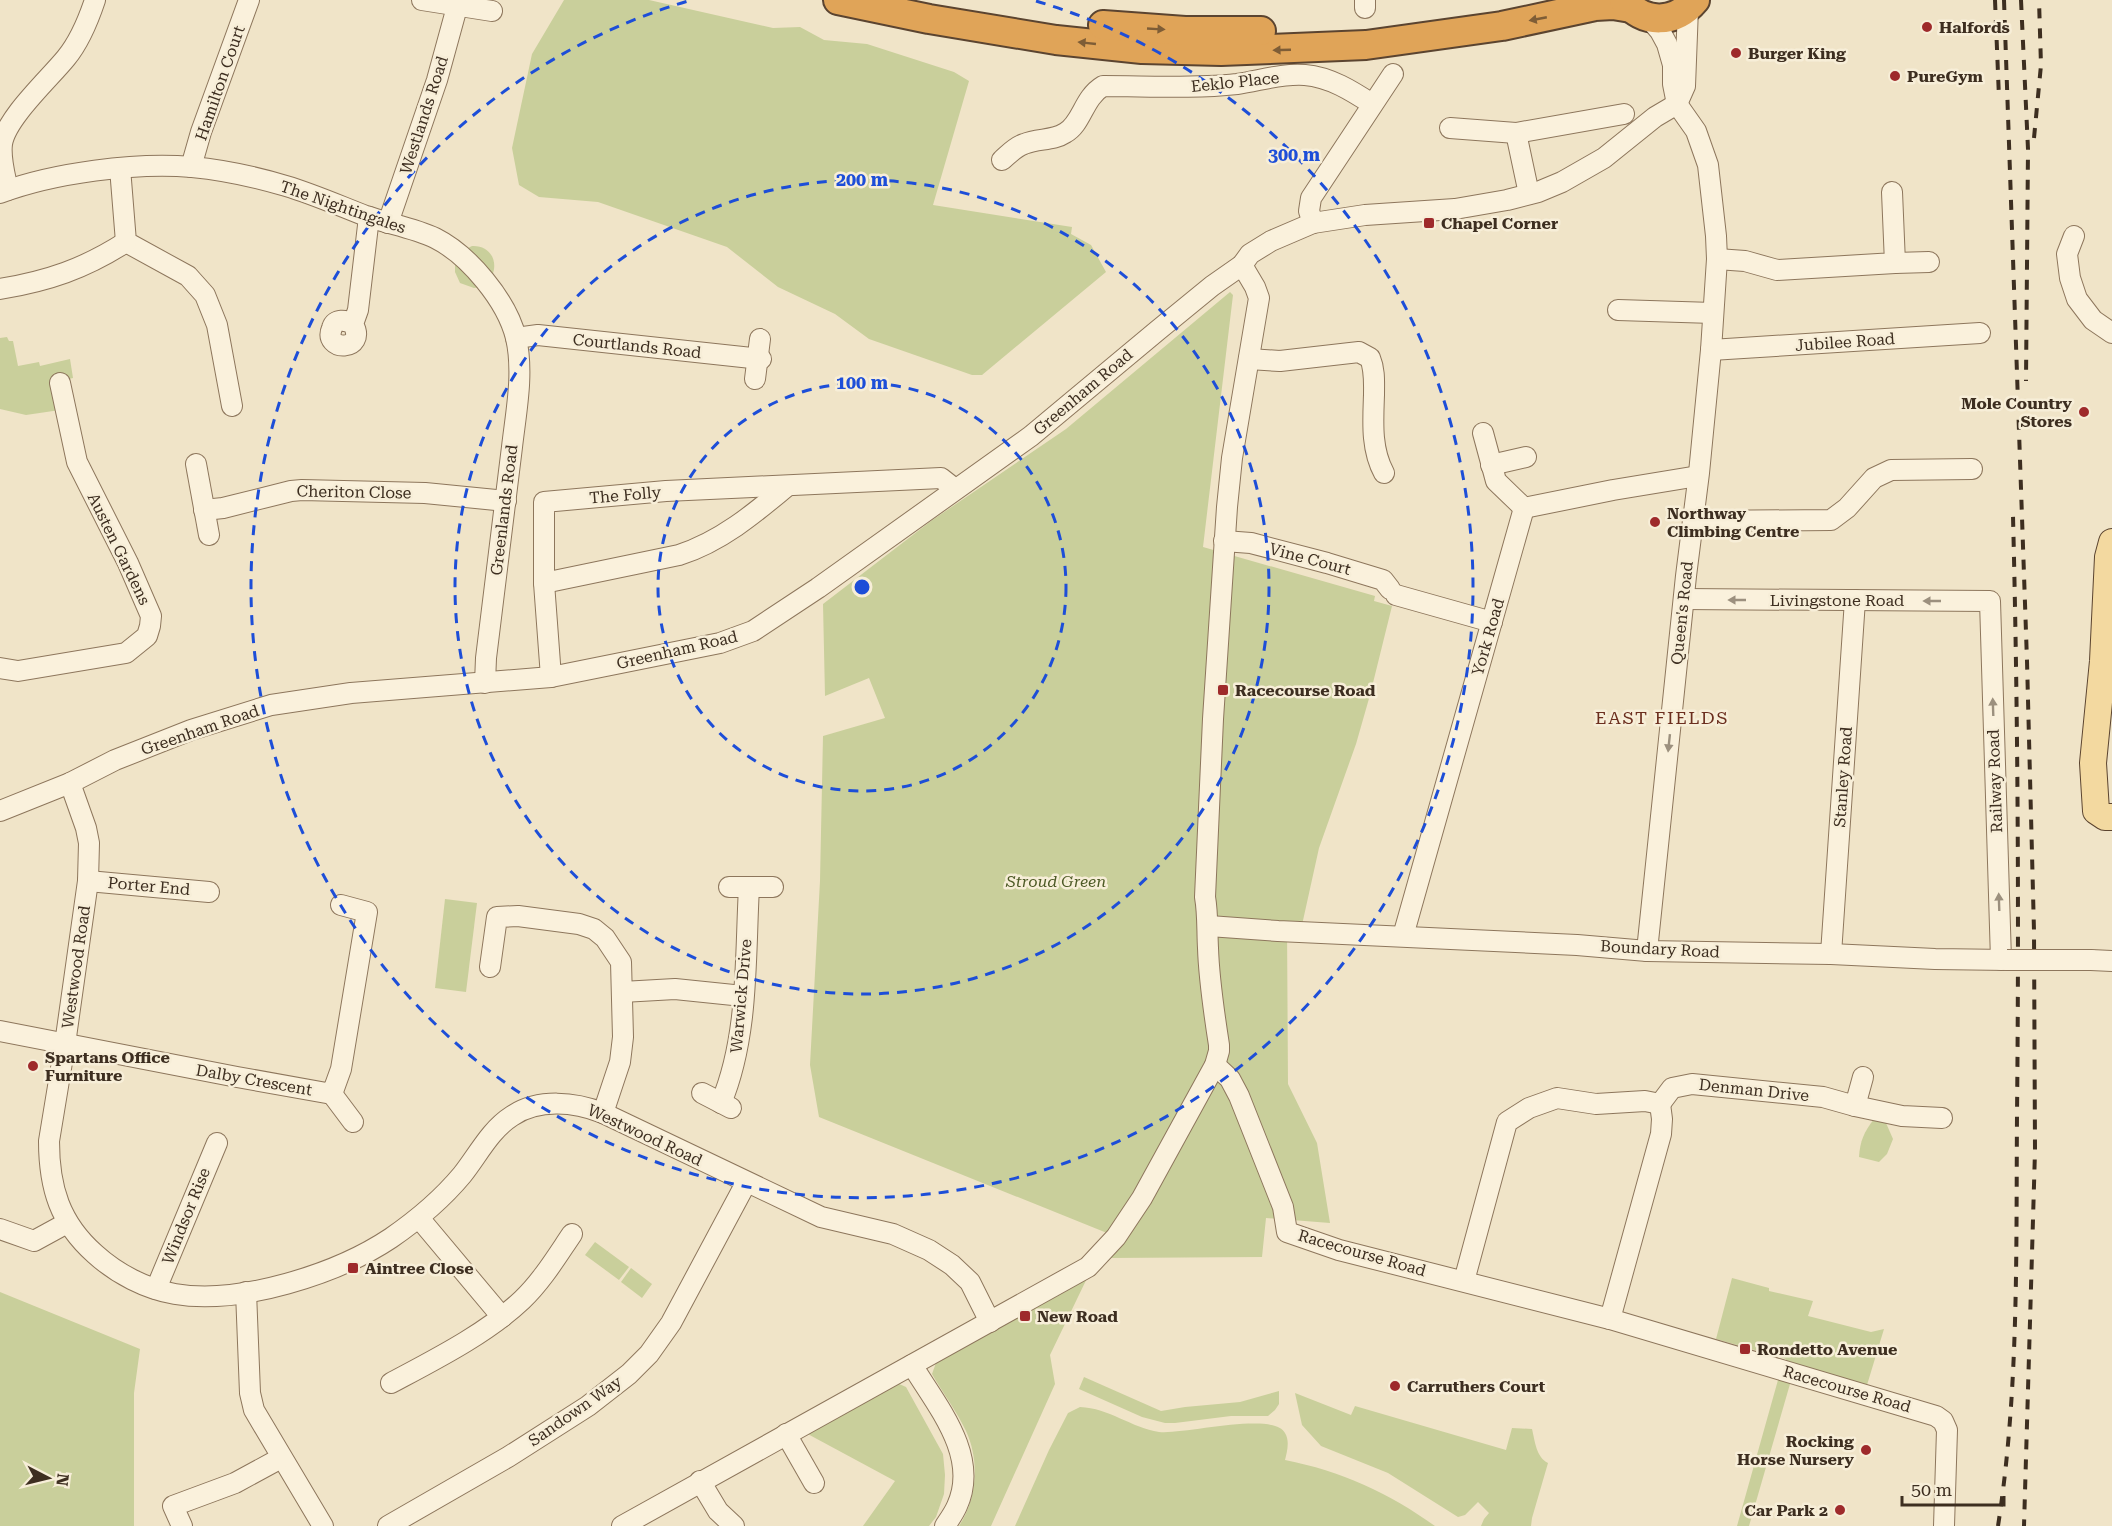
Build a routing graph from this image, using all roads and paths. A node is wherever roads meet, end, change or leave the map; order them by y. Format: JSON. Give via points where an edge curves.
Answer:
{"nodes":[{"id":1,"x":95,"y":0,"type":"edge"},
{"id":2,"x":249,"y":0,"type":"edge"},
{"id":3,"x":422,"y":0,"type":"edge"},
{"id":4,"x":838,"y":0,"type":"edge"},
{"id":5,"x":932,"y":0,"type":"edge"},
{"id":6,"x":1533,"y":0,"type":"edge"},
{"id":7,"x":1691,"y":4,"type":"edge"},
{"id":8,"x":457,"y":7,"type":"junction"},
{"id":9,"x":1634,"y":9,"type":"edge"},
{"id":10,"x":492,"y":11,"type":"dead end"},
{"id":11,"x":1393,"y":74,"type":"dead end"},
{"id":12,"x":1372,"y":104,"type":"junction"},
{"id":13,"x":1677,"y":104,"type":"junction"},
{"id":14,"x":1624,"y":114,"type":"dead end"},
{"id":15,"x":1450,"y":128,"type":"dead end"},
{"id":16,"x":1516,"y":133,"type":"junction"},
{"id":17,"x":1002,"y":160,"type":"dead end"},
{"id":18,"x":191,"y":167,"type":"junction"},
{"id":19,"x":120,"y":168,"type":"junction"},
{"id":20,"x":4,"y":191,"type":"edge"},
{"id":21,"x":1892,"y":192,"type":"dead end"},
{"id":22,"x":1529,"y":194,"type":"junction"},
{"id":23,"x":369,"y":217,"type":"junction"},
{"id":24,"x":388,"y":223,"type":"junction"},
{"id":25,"x":1313,"y":223,"type":"junction"},
{"id":26,"x":2074,"y":236,"type":"dead end"},
{"id":27,"x":126,"y":242,"type":"junction"},
{"id":28,"x":1717,"y":258,"type":"junction"},
{"id":29,"x":1929,"y":262,"type":"dead end"},
{"id":30,"x":1895,"y":263,"type":"junction"},
{"id":31,"x":1242,"y":265,"type":"junction"},
{"id":32,"x":0,"y":289,"type":"edge"},
{"id":33,"x":1618,"y":310,"type":"dead end"},
{"id":34,"x":1713,"y":313,"type":"junction"},
{"id":35,"x":352,"y":324,"type":"dead end"},
{"id":36,"x":1980,"y":333,"type":"dead end"},
{"id":37,"x":2112,"y":333,"type":"edge"},
{"id":38,"x":516,"y":338,"type":"junction"},
{"id":39,"x":1711,"y":351,"type":"junction"},
{"id":40,"x":1249,"y":359,"type":"junction"},
{"id":41,"x":755,"y":379,"type":"dead end"},
{"id":42,"x":60,"y":383,"type":"dead end"},
{"id":43,"x":232,"y":406,"type":"dead end"},
{"id":44,"x":1483,"y":433,"type":"dead end"},
{"id":45,"x":1526,"y":457,"type":"dead end"},
{"id":46,"x":196,"y":464,"type":"dead end"},
{"id":47,"x":1491,"y":465,"type":"junction"},
{"id":48,"x":1972,"y":469,"type":"dead end"},
{"id":49,"x":1384,"y":473,"type":"dead end"},
{"id":50,"x":1698,"y":476,"type":"junction"},
{"id":51,"x":787,"y":486,"type":"junction"},
{"id":52,"x":955,"y":489,"type":"junction"},
{"id":53,"x":506,"y":501,"type":"junction"},
{"id":54,"x":1524,"y":508,"type":"junction"},
{"id":55,"x":204,"y":510,"type":"junction"},
{"id":56,"x":1694,"y":521,"type":"junction"},
{"id":57,"x":209,"y":535,"type":"dead end"},
{"id":58,"x":1224,"y":541,"type":"junction"},
{"id":59,"x":2112,"y":542,"type":"edge"},
{"id":60,"x":544,"y":583,"type":"junction"},
{"id":61,"x":1684,"y":600,"type":"junction"},
{"id":62,"x":1855,"y":600,"type":"junction"},
{"id":63,"x":1990,"y":601,"type":"joint"},
{"id":64,"x":1492,"y":622,"type":"junction"},
{"id":65,"x":0,"y":668,"type":"edge"},
{"id":66,"x":550,"y":677,"type":"junction"},
{"id":67,"x":485,"y":683,"type":"junction"},
{"id":68,"x":70,"y":783,"type":"junction"},
{"id":69,"x":0,"y":811,"type":"edge"},
{"id":70,"x":2112,"y":817,"type":"edge"},
{"id":71,"x":88,"y":881,"type":"junction"},
{"id":72,"x":773,"y":887,"type":"dead end"},
{"id":73,"x":209,"y":892,"type":"dead end"},
{"id":74,"x":340,"y":905,"type":"dead end"},
{"id":75,"x":1209,"y":926,"type":"junction"},
{"id":76,"x":1403,"y":936,"type":"junction"},
{"id":77,"x":1647,"y":951,"type":"junction"},
{"id":78,"x":1831,"y":954,"type":"junction"},
{"id":79,"x":2004,"y":960,"type":"junction"},
{"id":80,"x":2112,"y":961,"type":"edge"},
{"id":81,"x":490,"y":967,"type":"dead end"},
{"id":82,"x":622,"y":992,"type":"junction"},
{"id":83,"x":743,"y":996,"type":"junction"},
{"id":84,"x":0,"y":1031,"type":"edge"},
{"id":85,"x":65,"y":1044,"type":"junction"},
{"id":86,"x":1215,"y":1065,"type":"junction"},
{"id":87,"x":1863,"y":1077,"type":"dead end"},
{"id":88,"x":702,"y":1093,"type":"dead end"},
{"id":89,"x":332,"y":1094,"type":"junction"},
{"id":90,"x":1660,"y":1104,"type":"junction"},
{"id":91,"x":1855,"y":1106,"type":"junction"},
{"id":92,"x":603,"y":1113,"type":"junction"},
{"id":93,"x":1942,"y":1118,"type":"dead end"},
{"id":94,"x":353,"y":1122,"type":"dead end"},
{"id":95,"x":217,"y":1143,"type":"dead end"},
{"id":96,"x":746,"y":1183,"type":"junction"},
{"id":97,"x":419,"y":1218,"type":"junction"},
{"id":98,"x":67,"y":1223,"type":"junction"},
{"id":99,"x":0,"y":1229,"type":"edge"},
{"id":100,"x":572,"y":1234,"type":"dead end"},
{"id":101,"x":1464,"y":1281,"type":"junction"},
{"id":102,"x":156,"y":1289,"type":"junction"},
{"id":103,"x":246,"y":1292,"type":"junction"},
{"id":104,"x":502,"y":1317,"type":"junction"},
{"id":105,"x":1610,"y":1319,"type":"junction"},
{"id":106,"x":990,"y":1322,"type":"junction"},
{"id":107,"x":912,"y":1365,"type":"junction"},
{"id":108,"x":391,"y":1383,"type":"dead end"},
{"id":109,"x":786,"y":1434,"type":"junction"},
{"id":110,"x":281,"y":1458,"type":"junction"},
{"id":111,"x":700,"y":1481,"type":"junction"},
{"id":112,"x":814,"y":1483,"type":"dead end"},
{"id":113,"x":182,"y":1526,"type":"edge"},
{"id":114,"x":323,"y":1526,"type":"edge"},
{"id":115,"x":388,"y":1526,"type":"edge"},
{"id":116,"x":622,"y":1526,"type":"edge"},
{"id":117,"x":734,"y":1526,"type":"edge"},
{"id":118,"x":945,"y":1526,"type":"edge"},
{"id":119,"x":1944,"y":1526,"type":"edge"}],
"edges":[{"from":1,"to":20,"type":"street","name":"The Nightingales","via":[[79,40],[6,133],[2,142]]},
{"from":2,"to":18,"type":"street","name":"Hamilton Court"},
{"from":3,"to":8,"type":"street"},
{"from":9,"to":4,"type":"highway","one_way":true,"via":[[1594,6],[1502,26],[1376,44],[1221,51],[1142,49],[1056,40]]},
{"from":5,"to":6,"type":"highway","one_way":true,"via":[[1048,20],[1228,31],[1331,29]]},
{"from":7,"to":9,"type":"highway","via":[[1665,18]]},
{"from":7,"to":13,"type":"street","via":[[1685,86]]},
{"from":8,"to":10,"type":"street"},
{"from":8,"to":24,"type":"street","name":"Westlands Road","via":[[437,80]]},
{"from":9,"to":13,"type":"street","via":[[1660,31],[1671,54]]},
{"from":11,"to":12,"type":"street"},
{"from":12,"to":17,"type":"street","name":"Eeklo Place","via":[[1348,88],[1305,75],[1185,87],[1087,85],[1087,100],[1071,129],[1055,138],[1027,142]]},
{"from":12,"to":25,"type":"street","via":[[1311,198],[1309,211]]},
{"from":13,"to":22,"type":"street","name":"Greenham Road","via":[[1582,172]]},
{"from":13,"to":28,"type":"street","name":"Queen's Road","via":[[1696,131],[1708,165]]},
{"from":14,"to":16,"type":"street"},
{"from":15,"to":16,"type":"street"},
{"from":16,"to":22,"type":"street"},
{"from":18,"to":19,"type":"street","name":"The Nightingales"},
{"from":18,"to":23,"type":"street","name":"The Nightingales","via":[[287,186]]},
{"from":19,"to":20,"type":"street","name":"The Nightingales"},
{"from":19,"to":27,"type":"street"},
{"from":21,"to":30,"type":"street"},
{"from":22,"to":25,"type":"street","name":"Greenham Road","via":[[1455,209]]},
{"from":23,"to":24,"type":"street","name":"The Nightingales"},
{"from":23,"to":35,"type":"street","via":[[358,310]]},
{"from":24,"to":38,"type":"street","name":"The Nightingales","via":[[434,237],[461,256],[487,283]]},
{"from":25,"to":31,"type":"street","name":"Greenham Road","via":[[1264,245]]},
{"from":26,"to":37,"type":"street","via":[[2067,254],[2078,299],[2093,320]]},
{"from":27,"to":32,"type":"street","via":[[63,275]]},
{"from":27,"to":43,"type":"street","via":[[188,276],[205,295],[217,325]]},
{"from":28,"to":30,"type":"street","via":[[1777,270]]},
{"from":28,"to":34,"type":"street","name":"Queen's Road"},
{"from":29,"to":30,"type":"street"},
{"from":31,"to":40,"type":"street","via":[[1259,298]]},
{"from":31,"to":52,"type":"street","name":"Greenham Road","via":[[1056,417]]},
{"from":33,"to":34,"type":"street"},
{"from":34,"to":39,"type":"street","name":"Queen's Road"},
{"from":36,"to":39,"type":"street","name":"Jubilee Road"},
{"from":38,"to":41,"type":"street","name":"Courtlands Road","via":[[538,335],[760,352]]},
{"from":38,"to":53,"type":"street","name":"Greenlands Road","via":[[519,372]]},
{"from":39,"to":50,"type":"street","name":"Queen's Road"},
{"from":40,"to":49,"type":"street","via":[[1280,361],[1359,352],[1370,358],[1376,458]]},
{"from":40,"to":58,"type":"street","via":[[1232,458]]},
{"from":42,"to":65,"type":"street","name":"Austen Gardens","via":[[77,462],[128,563],[151,616],[150,626],[147,636],[126,653],[18,671]]},
{"from":44,"to":47,"type":"street"},
{"from":45,"to":47,"type":"street"},
{"from":46,"to":55,"type":"street"},
{"from":47,"to":54,"type":"street","via":[[1496,481]]},
{"from":48,"to":56,"type":"street","via":[[1891,470],[1874,478],[1831,520]]},
{"from":50,"to":54,"type":"street"},
{"from":50,"to":56,"type":"street","name":"Queen's Road"},
{"from":51,"to":52,"type":"street","name":"The Folly","via":[[941,478]]},
{"from":51,"to":60,"type":"street","via":[[757,512],[700,548]]},
{"from":51,"to":60,"type":"street","name":"The Folly","via":[[544,502]]},
{"from":52,"to":66,"type":"street","name":"Greenham Road","via":[[753,631],[720,643]]},
{"from":53,"to":55,"type":"street","name":"Cheriton Close","via":[[424,493],[302,490]]},
{"from":53,"to":67,"type":"street","name":"Greenlands Road"},
{"from":54,"to":64,"type":"street","name":"York Road"},
{"from":55,"to":57,"type":"street"},
{"from":56,"to":61,"type":"street","name":"Queen's Road"},
{"from":58,"to":64,"type":"street","name":"Vine Court","via":[[1251,543],[1338,566],[1383,580],[1393,592]]},
{"from":58,"to":75,"type":"street","via":[[1205,897]]},
{"from":59,"to":70,"type":"main road","via":[[2093,763],[2096,811]]},
{"from":60,"to":66,"type":"street","name":"The Folly"},
{"from":62,"to":61,"type":"street","name":"Livingstone Road","one_way":true},
{"from":61,"to":77,"type":"street","name":"Queen's Road","one_way":true},
{"from":63,"to":62,"type":"street","name":"Livingstone Road","one_way":true},
{"from":62,"to":78,"type":"street","name":"Stanley Road"},
{"from":79,"to":63,"type":"street","name":"Railway Road","one_way":true},
{"from":64,"to":76,"type":"street","name":"York Road"},
{"from":66,"to":67,"type":"street","name":"Greenham Road"},
{"from":67,"to":68,"type":"street","name":"Greenham Road","via":[[351,693],[271,705],[191,730]]},
{"from":68,"to":69,"type":"street","name":"Greenham Road"},
{"from":68,"to":71,"type":"street","name":"Westwood Road","via":[[89,843]]},
{"from":71,"to":73,"type":"street","name":"Porter End"},
{"from":71,"to":85,"type":"street","name":"Westwood Road"},
{"from":72,"to":83,"type":"street","name":"Warwick Drive","via":[[739,887]]},
{"from":74,"to":89,"type":"street","name":"Dalby Crescent","via":[[367,912],[341,1069]]},
{"from":75,"to":76,"type":"street","name":"Boundary Road"},
{"from":75,"to":86,"type":"street","via":[[1210,980],[1220,1051]]},
{"from":76,"to":77,"type":"street","name":"Boundary Road"},
{"from":77,"to":78,"type":"street","name":"Boundary Road"},
{"from":78,"to":79,"type":"street","name":"Boundary Road"},
{"from":79,"to":80,"type":"street","name":"Boundary Road","bridge":true},
{"from":81,"to":82,"type":"street","via":[[497,917],[579,924],[594,929],[610,944],[621,962]]},
{"from":82,"to":83,"type":"street","via":[[675,989]]},
{"from":82,"to":92,"type":"street","via":[[620,1062]]},
{"from":83,"to":88,"type":"street","name":"Warwick Drive","via":[[727,1106]]},
{"from":84,"to":85,"type":"street","name":"Dalby Crescent"},
{"from":85,"to":89,"type":"street","name":"Dalby Crescent"},
{"from":85,"to":98,"type":"street","name":"Westwood Road","via":[[49,1141],[57,1202]]},
{"from":86,"to":101,"type":"street","name":"Racecourse Road","via":[[1230,1079],[1239,1096],[1283,1207],[1287,1232],[1339,1250]]},
{"from":86,"to":106,"type":"street","via":[[1142,1198],[1116,1237],[1088,1267]]},
{"from":87,"to":91,"type":"street"},
{"from":89,"to":94,"type":"street","name":"Dalby Crescent"},
{"from":90,"to":91,"type":"street","name":"Denman Drive","via":[[1672,1088],[1692,1084],[1823,1097]]},
{"from":90,"to":101,"type":"street","via":[[1596,1104],[1557,1098],[1529,1108],[1507,1122]]},
{"from":90,"to":105,"type":"street","via":[[1661,1134]]},
{"from":91,"to":93,"type":"street","name":"Denman Drive","via":[[1902,1116]]},
{"from":92,"to":96,"type":"street","name":"Westwood Road"},
{"from":92,"to":97,"type":"street","name":"Westwood Road","via":[[584,1106],[554,1104],[512,1116]]},
{"from":95,"to":102,"type":"street","name":"Windsor Rise"},
{"from":96,"to":106,"type":"street","name":"Westwood Road","via":[[821,1217],[893,1234],[929,1250],[970,1282]]},
{"from":96,"to":115,"type":"street","name":"Sandown Way","via":[[671,1323],[649,1354],[588,1406]]},
{"from":97,"to":103,"type":"street","name":"Westwood Road","via":[[369,1251],[334,1267],[289,1283]]},
{"from":97,"to":104,"type":"street"},
{"from":98,"to":99,"type":"street","via":[[34,1240]]},
{"from":98,"to":102,"type":"street","name":"Westwood Road","via":[[111,1269]]},
{"from":100,"to":104,"type":"street","via":[[546,1272]]},
{"from":101,"to":105,"type":"street","name":"Racecourse Road"},
{"from":102,"to":103,"type":"street","name":"Westwood Road","via":[[198,1296]]},
{"from":103,"to":110,"type":"street","via":[[250,1393],[254,1410]]},
{"from":104,"to":108,"type":"street"},
{"from":105,"to":119,"type":"street","name":"Racecourse Road","via":[[1936,1416],[1947,1430]]},
{"from":106,"to":107,"type":"street"},
{"from":107,"to":109,"type":"street"},
{"from":107,"to":118,"type":"street","via":[[962,1454],[958,1506]]},
{"from":109,"to":111,"type":"street"},
{"from":109,"to":112,"type":"street"},
{"from":110,"to":113,"type":"street","via":[[235,1483],[169,1500]]},
{"from":110,"to":114,"type":"street"},
{"from":111,"to":116,"type":"street"},
{"from":111,"to":117,"type":"street","via":[[718,1511]]}]}
